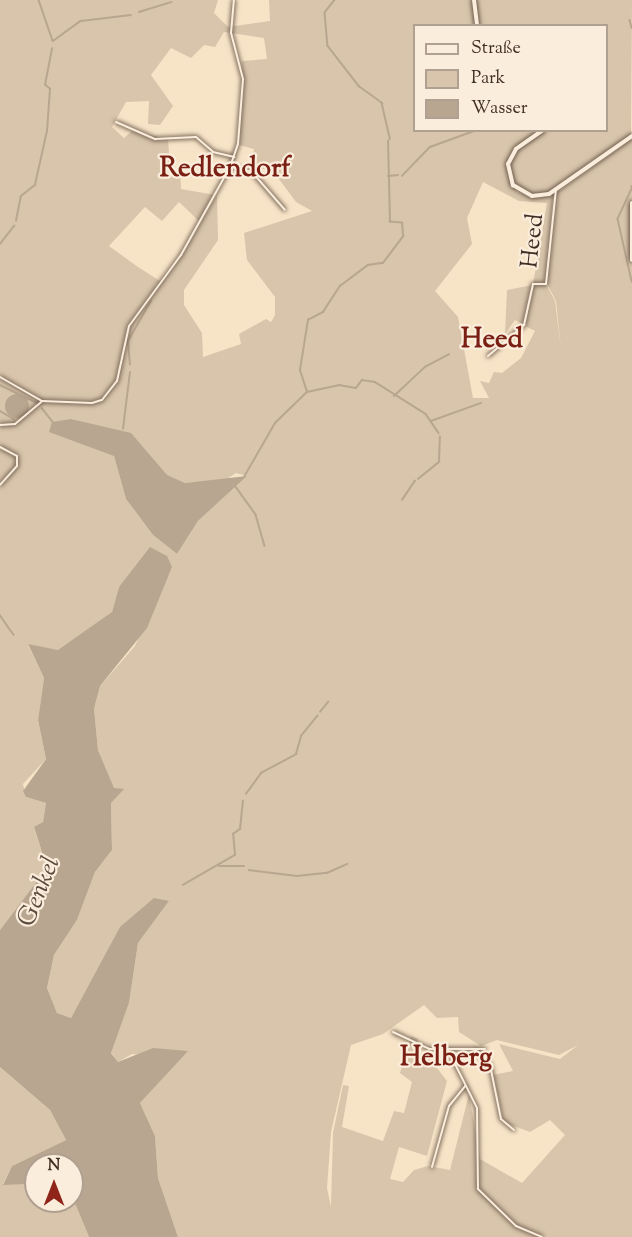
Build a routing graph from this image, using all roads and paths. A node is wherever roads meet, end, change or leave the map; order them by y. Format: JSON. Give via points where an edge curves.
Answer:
{"nodes":[{"id":1,"x":234,"y":0,"type":"edge"},
{"id":2,"x":474,"y":0,"type":"edge"},
{"id":3,"x":477,"y":24,"type":"edge"},
{"id":4,"x":116,"y":122,"type":"dead end"},
{"id":5,"x":540,"y":132,"type":"edge"},
{"id":6,"x":632,"y":136,"type":"edge"},
{"id":7,"x":234,"y":158,"type":"junction"},
{"id":8,"x":230,"y":167,"type":"junction"},
{"id":9,"x":556,"y":189,"type":"junction"},
{"id":10,"x":632,"y":203,"type":"edge"},
{"id":11,"x":285,"y":210,"type":"dead end"},
{"id":12,"x":632,"y":260,"type":"edge"},
{"id":13,"x":488,"y":356,"type":"dead end"},
{"id":14,"x":0,"y":377,"type":"edge"},
{"id":15,"x":42,"y":401,"type":"junction"},
{"id":16,"x":0,"y":425,"type":"edge"},
{"id":17,"x":0,"y":447,"type":"edge"},
{"id":18,"x":0,"y":485,"type":"edge"},
{"id":19,"x":393,"y":1032,"type":"dead end"},
{"id":20,"x":474,"y":1049,"type":"junction"},
{"id":21,"x":485,"y":1049,"type":"dead end"},
{"id":22,"x":448,"y":1050,"type":"junction"},
{"id":23,"x":465,"y":1086,"type":"junction"},
{"id":24,"x":514,"y":1130,"type":"dead end"},
{"id":25,"x":432,"y":1167,"type":"dead end"},
{"id":26,"x":542,"y":1237,"type":"edge"}],
"edges":[{"from":1,"to":7,"type":"street","via":[[231,33],[243,79]]},
{"from":2,"to":3,"type":"main road"},
{"from":4,"to":7,"type":"street","via":[[155,139],[185,134]]},
{"from":5,"to":9,"type":"main road","via":[[513,152],[508,173],[528,195]]},
{"from":6,"to":9,"type":"main road"},
{"from":7,"to":8,"type":"street"},
{"from":8,"to":11,"type":"street","via":[[252,172]]},
{"from":8,"to":15,"type":"street","via":[[181,255],[129,326],[117,381],[102,400]]},
{"from":9,"to":13,"type":"street","name":"Heed","via":[[546,284],[533,284],[525,326]]},
{"from":10,"to":12,"type":"main road"},
{"from":14,"to":15,"type":"street"},
{"from":15,"to":16,"type":"street","via":[[15,424]]},
{"from":17,"to":18,"type":"street","via":[[17,456],[17,465]]},
{"from":19,"to":22,"type":"street","via":[[429,1049]]},
{"from":20,"to":21,"type":"street"},
{"from":20,"to":22,"type":"street"},
{"from":20,"to":24,"type":"street","via":[[490,1065],[501,1119]]},
{"from":22,"to":23,"type":"street"},
{"from":23,"to":25,"type":"street","via":[[449,1106]]},
{"from":23,"to":26,"type":"street","via":[[474,1098],[480,1128],[478,1189],[516,1226]]}]}
